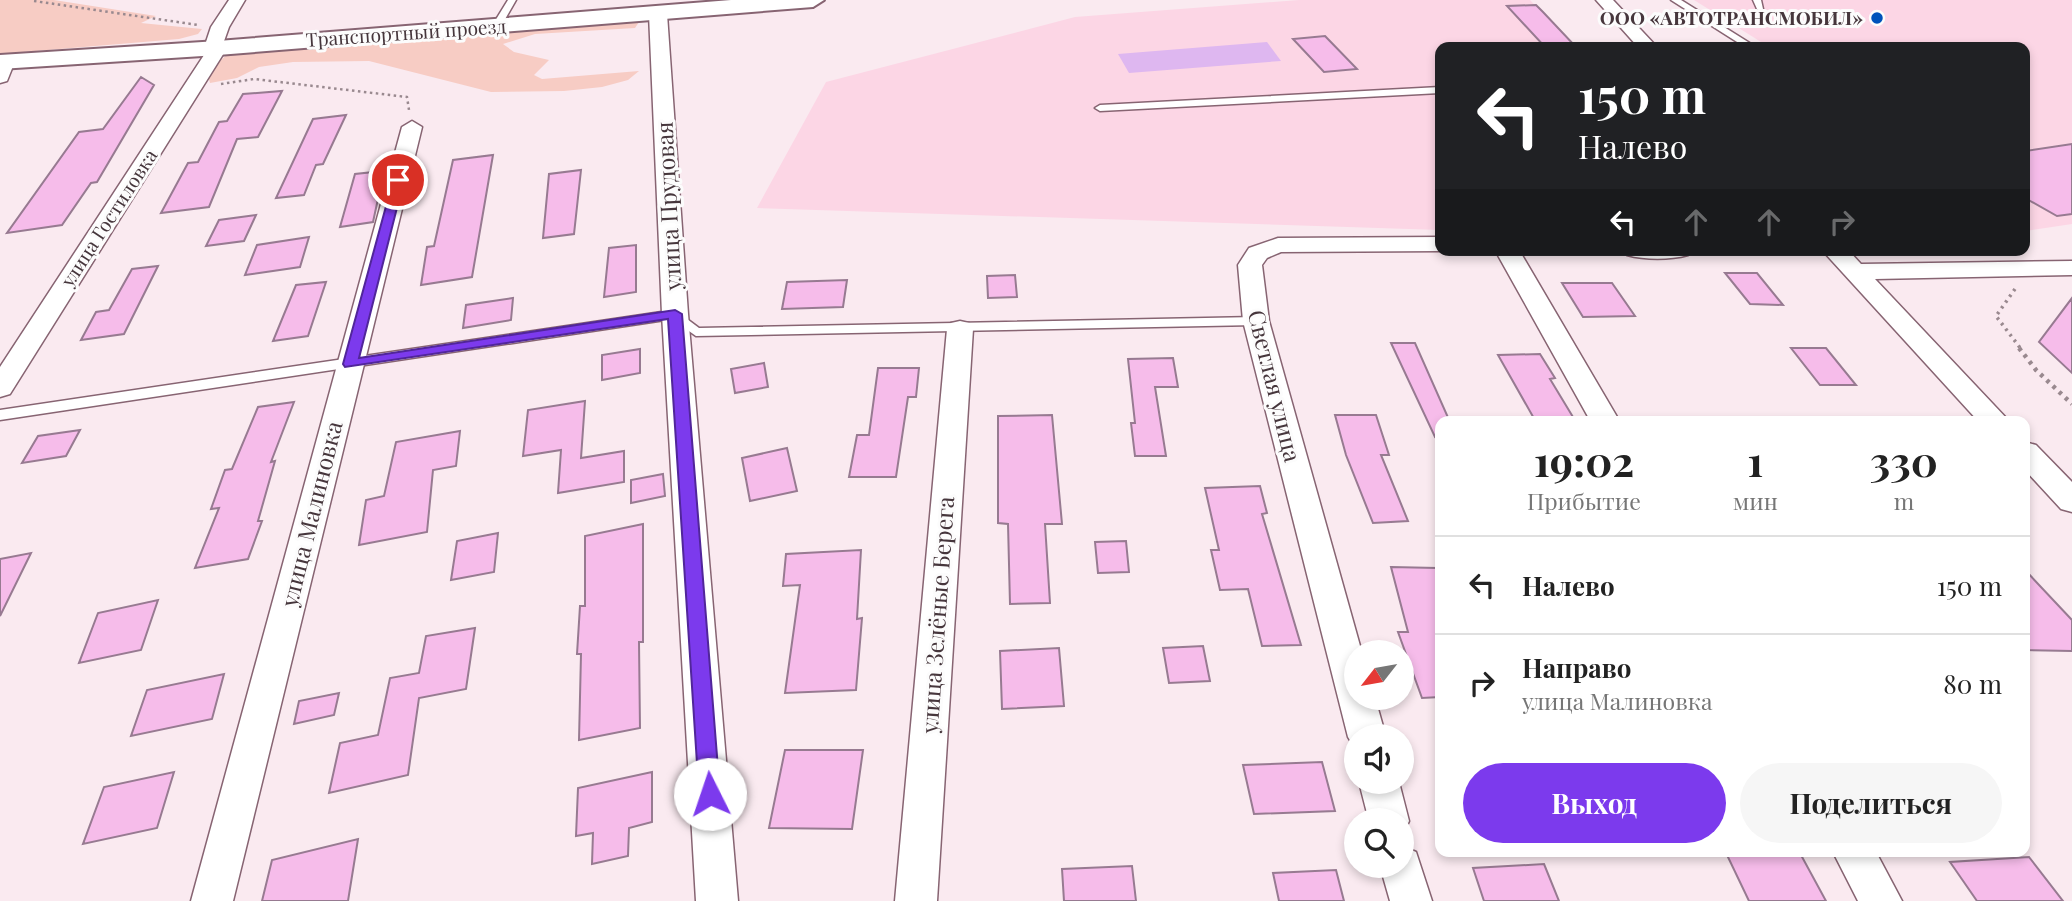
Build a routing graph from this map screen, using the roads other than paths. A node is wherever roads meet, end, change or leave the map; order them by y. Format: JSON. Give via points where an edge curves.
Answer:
{"nodes":[{"id":1,"x":237,"y":0,"type":"edge"},
{"id":2,"x":512,"y":0,"type":"edge"},
{"id":3,"x":813,"y":0,"type":"edge"},
{"id":4,"x":1604,"y":0,"type":"edge"},
{"id":5,"x":1675,"y":0,"type":"edge"},
{"id":6,"x":757,"y":2,"type":"edge"},
{"id":7,"x":657,"y":14,"type":"junction"},
{"id":8,"x":497,"y":26,"type":"junction"},
{"id":9,"x":217,"y":41,"type":"junction"},
{"id":10,"x":1643,"y":42,"type":"edge"},
{"id":11,"x":1743,"y":42,"type":"edge"},
{"id":12,"x":2,"y":67,"type":"edge"},
{"id":13,"x":1435,"y":90,"type":"edge"},
{"id":14,"x":1100,"y":108,"type":"dead end"},
{"id":15,"x":412,"y":127,"type":"road end"},
{"id":16,"x":1435,"y":244,"type":"edge"},
{"id":17,"x":1510,"y":256,"type":"edge"},
{"id":18,"x":1839,"y":256,"type":"edge"},
{"id":19,"x":2072,"y":268,"type":"edge"},
{"id":20,"x":1854,"y":272,"type":"junction"},
{"id":21,"x":675,"y":314,"type":"junction"},
{"id":22,"x":1255,"y":321,"type":"junction"},
{"id":23,"x":960,"y":329,"type":"junction"},
{"id":24,"x":351,"y":364,"type":"junction"},
{"id":25,"x":0,"y":388,"type":"edge"},
{"id":26,"x":0,"y":415,"type":"edge"},
{"id":27,"x":1603,"y":416,"type":"edge"},
{"id":28,"x":1991,"y":416,"type":"edge"},
{"id":29,"x":2030,"y":457,"type":"edge"},
{"id":30,"x":2072,"y":501,"type":"edge"},
{"id":31,"x":1344,"y":653,"type":"edge"},
{"id":32,"x":1856,"y":857,"type":"edge"},
{"id":33,"x":1405,"y":878,"type":"edge"},
{"id":34,"x":212,"y":901,"type":"edge"},
{"id":35,"x":717,"y":901,"type":"edge"},
{"id":36,"x":916,"y":901,"type":"edge"},
{"id":37,"x":1411,"y":901,"type":"edge"},
{"id":38,"x":1881,"y":901,"type":"edge"}],
"edges":[{"from":1,"to":9,"type":"street","name":"улица Гостиловка"},
{"from":2,"to":8,"type":"lane"},
{"from":3,"to":6,"type":"main road","name":"Транспортный проезд"},
{"from":4,"to":10,"type":"street"},
{"from":5,"to":11,"type":"lane"},
{"from":6,"to":7,"type":"main road","name":"Транспортный проезд"},
{"from":7,"to":8,"type":"main road","name":"Транспортный проезд"},
{"from":7,"to":21,"type":"street","name":"улица Прудовая"},
{"from":8,"to":9,"type":"main road","name":"Транспортный проезд"},
{"from":9,"to":12,"type":"main road","name":"Транспортный проезд"},
{"from":9,"to":25,"type":"street","name":"улица Гостиловка","via":[[192,88]]},
{"from":13,"to":14,"type":"lane"},
{"from":15,"to":24,"type":"street","name":"улица Малиновка"},
{"from":16,"to":22,"type":"street","name":"Светлая улица","via":[[1278,245],[1258,253],[1250,265]]},
{"from":17,"to":27,"type":"street"},
{"from":18,"to":20,"type":"street"},
{"from":19,"to":20,"type":"street"},
{"from":20,"to":28,"type":"street"},
{"from":21,"to":23,"type":"lane","via":[[696,332]]},
{"from":21,"to":24,"type":"lane"},
{"from":21,"to":35,"type":"street","name":"улица Прудовая"},
{"from":22,"to":23,"type":"lane"},
{"from":22,"to":31,"type":"street","name":"Светлая улица"},
{"from":23,"to":36,"type":"street","name":"улица Зелёные Берега"},
{"from":24,"to":26,"type":"lane"},
{"from":24,"to":34,"type":"street","name":"улица Малиновка"},
{"from":29,"to":30,"type":"street"},
{"from":32,"to":38,"type":"street"},
{"from":33,"to":37,"type":"street"}]}
